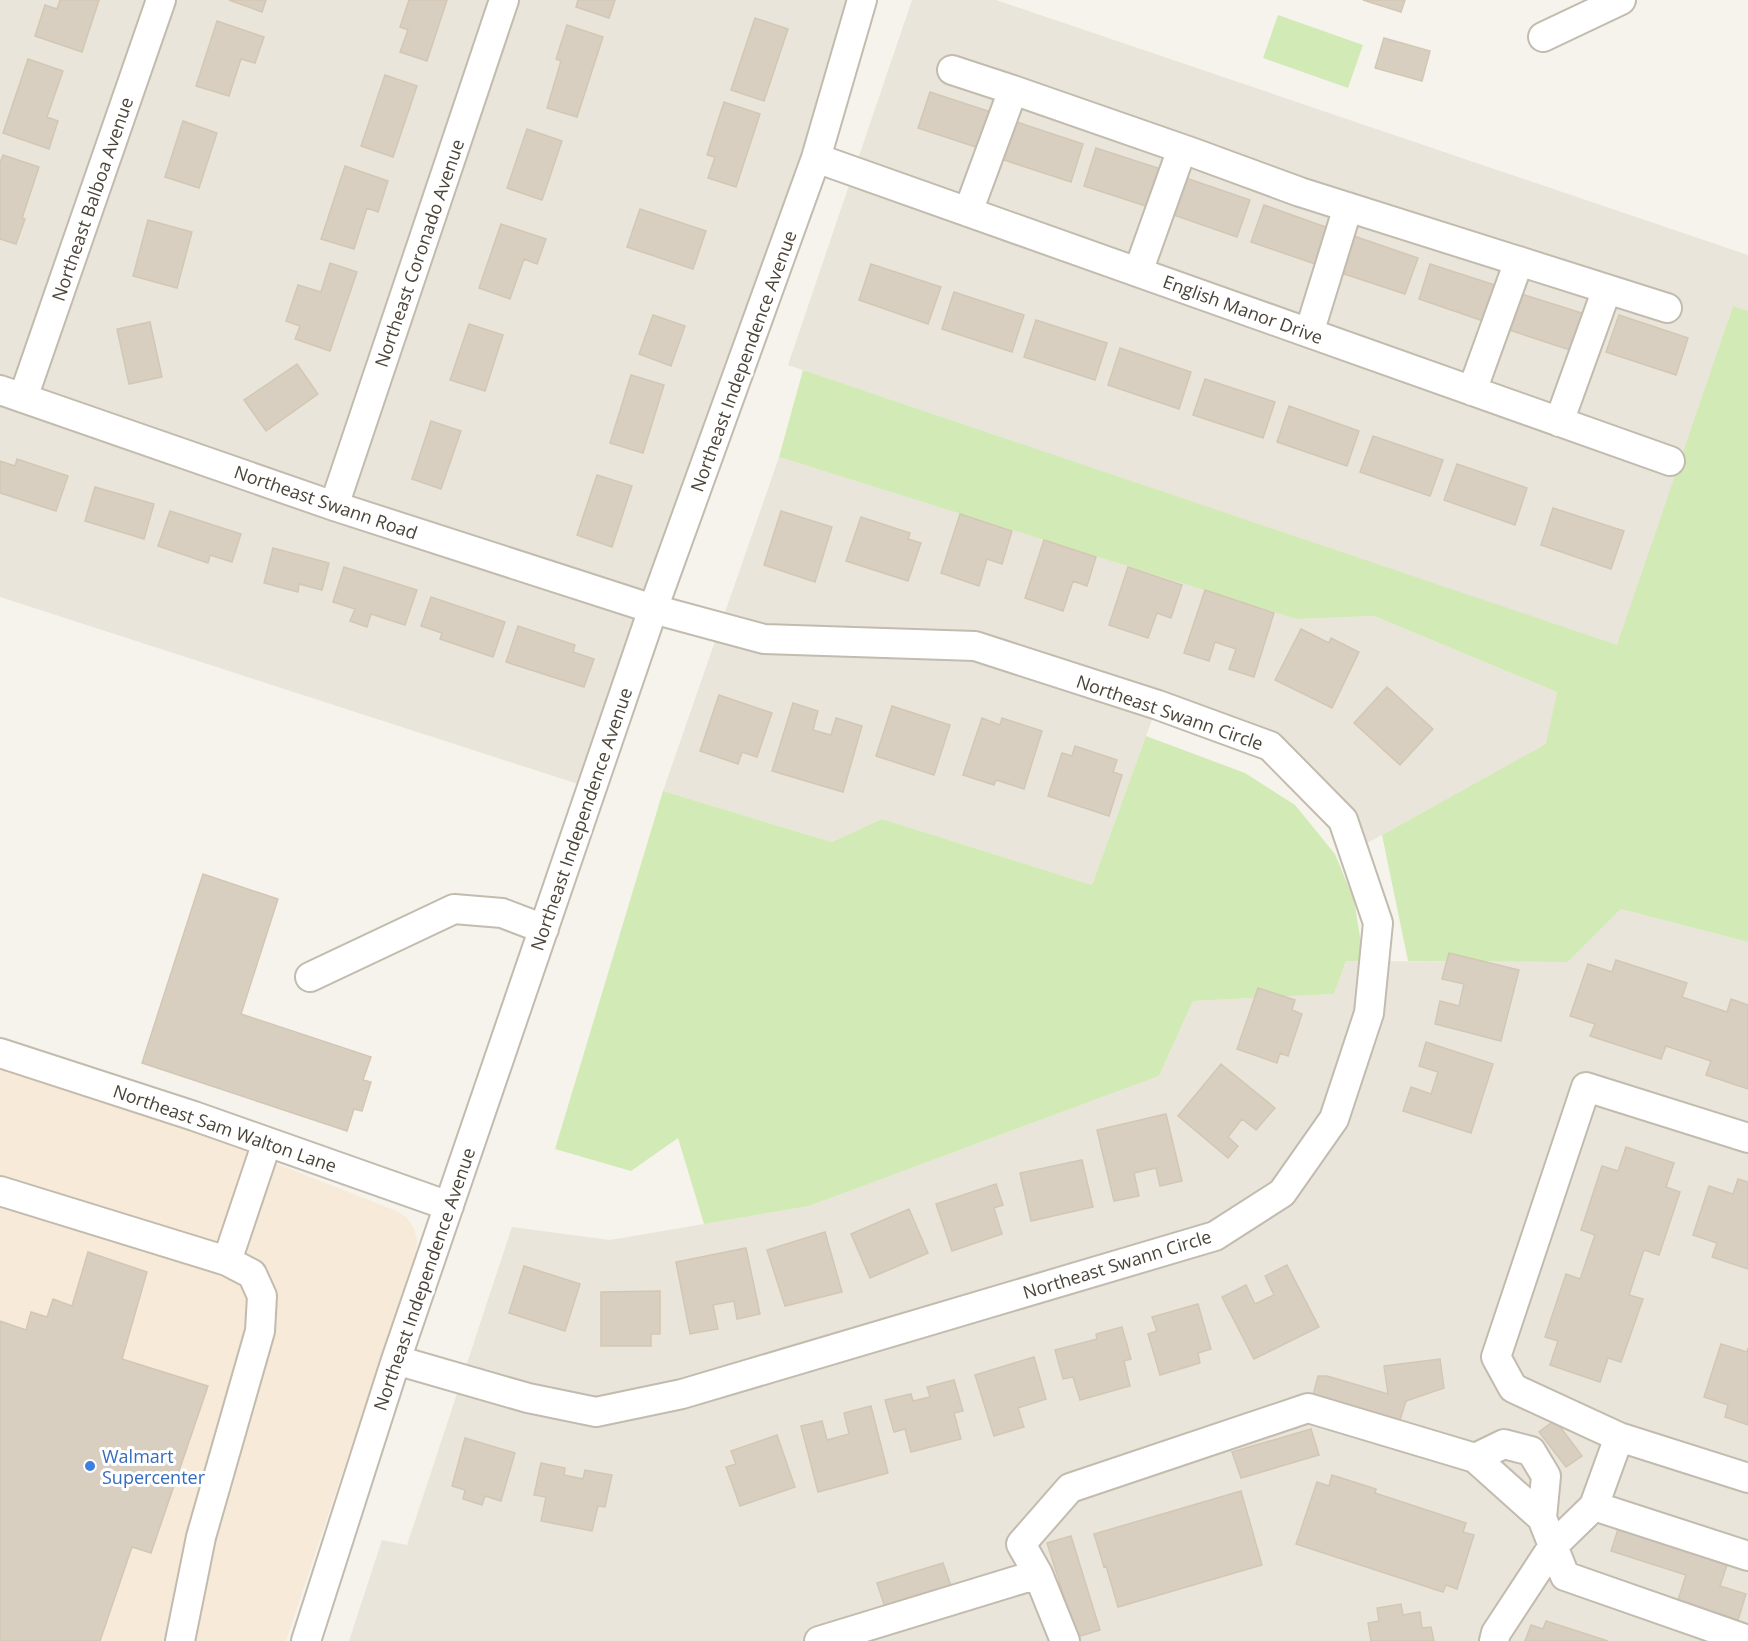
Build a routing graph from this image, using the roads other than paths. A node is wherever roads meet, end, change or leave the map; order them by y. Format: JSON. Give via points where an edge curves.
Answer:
{"nodes":[{"id":1,"x":161,"y":0,"type":"edge"},
{"id":2,"x":504,"y":0,"type":"edge"},
{"id":3,"x":862,"y":0,"type":"edge"},
{"id":4,"x":1621,"y":0,"type":"edge"},
{"id":5,"x":1543,"y":37,"type":"dead end"},
{"id":6,"x":952,"y":70,"type":"dead end"},
{"id":7,"x":1013,"y":90,"type":"junction"},
{"id":8,"x":1182,"y":149,"type":"junction"},
{"id":9,"x":816,"y":158,"type":"junction"},
{"id":10,"x":1348,"y":207,"type":"junction"},
{"id":11,"x":968,"y":212,"type":"junction"},
{"id":12,"x":1519,"y":261,"type":"junction"},
{"id":13,"x":1138,"y":272,"type":"junction"},
{"id":14,"x":1607,"y":289,"type":"junction"},
{"id":15,"x":1666,"y":308,"type":"dead end"},
{"id":16,"x":1309,"y":333,"type":"junction"},
{"id":17,"x":1472,"y":391,"type":"junction"},
{"id":18,"x":12,"y":394,"type":"edge"},
{"id":19,"x":1560,"y":422,"type":"junction"},
{"id":20,"x":1670,"y":461,"type":"dead end"},
{"id":21,"x":334,"y":506,"type":"junction"},
{"id":22,"x":653,"y":609,"type":"junction"},
{"id":23,"x":544,"y":929,"type":"junction"},
{"id":24,"x":310,"y":977,"type":"dead end"},
{"id":25,"x":0,"y":1053,"type":"edge"},
{"id":26,"x":1748,"y":1138,"type":"edge"},
{"id":27,"x":267,"y":1142,"type":"junction"},
{"id":28,"x":0,"y":1191,"type":"edge"},
{"id":29,"x":449,"y":1206,"type":"junction"},
{"id":30,"x":227,"y":1261,"type":"junction"},
{"id":31,"x":396,"y":1360,"type":"junction"},
{"id":32,"x":1620,"y":1437,"type":"junction"},
{"id":33,"x":1475,"y":1458,"type":"junction"},
{"id":34,"x":1748,"y":1478,"type":"edge"},
{"id":35,"x":1594,"y":1506,"type":"junction"},
{"id":36,"x":1542,"y":1518,"type":"junction"},
{"id":37,"x":1553,"y":1546,"type":"junction"},
{"id":38,"x":1748,"y":1556,"type":"edge"},
{"id":39,"x":1038,"y":1574,"type":"junction"},
{"id":40,"x":1748,"y":1640,"type":"edge"},
{"id":41,"x":180,"y":1641,"type":"edge"},
{"id":42,"x":306,"y":1641,"type":"edge"},
{"id":43,"x":819,"y":1641,"type":"edge"},
{"id":44,"x":1065,"y":1641,"type":"edge"},
{"id":45,"x":1494,"y":1641,"type":"edge"}],
"edges":[{"from":1,"to":18,"type":"street","name":"Northeast Balboa Avenue"},
{"from":2,"to":21,"type":"street","name":"Northeast Coronado Avenue"},
{"from":3,"to":9,"type":"street","name":"Northeast Independence Avenue"},
{"from":4,"to":5,"type":"street"},
{"from":6,"to":7,"type":"street"},
{"from":7,"to":8,"type":"street"},
{"from":7,"to":11,"type":"street"},
{"from":8,"to":10,"type":"street"},
{"from":8,"to":13,"type":"street"},
{"from":9,"to":11,"type":"street","name":"English Manor Drive"},
{"from":9,"to":22,"type":"street","name":"Northeast Independence Avenue"},
{"from":10,"to":12,"type":"street"},
{"from":10,"to":16,"type":"street"},
{"from":11,"to":13,"type":"street","name":"English Manor Drive"},
{"from":12,"to":14,"type":"street"},
{"from":12,"to":17,"type":"street"},
{"from":13,"to":16,"type":"street","name":"English Manor Drive"},
{"from":14,"to":15,"type":"street"},
{"from":14,"to":19,"type":"street"},
{"from":16,"to":17,"type":"street","name":"English Manor Drive"},
{"from":17,"to":19,"type":"street","name":"English Manor Drive"},
{"from":18,"to":21,"type":"street","name":"Northeast Swann Road"},
{"from":19,"to":20,"type":"street","name":"English Manor Drive"},
{"from":21,"to":22,"type":"street","name":"Northeast Swann Road"},
{"from":22,"to":23,"type":"street","name":"Northeast Independence Avenue"},
{"from":22,"to":31,"type":"street","name":"Northeast Swann Circle","via":[[764,639],[975,646],[1270,746],[1343,820],[1378,923],[1370,1013],[1334,1119],[1282,1193],[1215,1236],[682,1394],[597,1412],[528,1398]]},
{"from":23,"to":24,"type":"street","via":[[502,913],[454,909]]},
{"from":23,"to":29,"type":"street","name":"Northeast Independence Avenue"},
{"from":25,"to":27,"type":"street","name":"Northeast Sam Walton Lane"},
{"from":26,"to":32,"type":"street","via":[[1586,1087],[1496,1357],[1513,1388]]},
{"from":27,"to":29,"type":"street","name":"Northeast Sam Walton Lane"},
{"from":27,"to":30,"type":"street"},
{"from":28,"to":30,"type":"street"},
{"from":29,"to":31,"type":"street","name":"Northeast Independence Avenue"},
{"from":30,"to":41,"type":"street","via":[[252,1274],[262,1296],[260,1331],[201,1537]]},
{"from":31,"to":42,"type":"street","name":"Northeast Independence Avenue"},
{"from":32,"to":34,"type":"street"},
{"from":32,"to":35,"type":"street"},
{"from":33,"to":36,"type":"street"},
{"from":33,"to":36,"type":"street","via":[[1504,1444],[1531,1451],[1546,1476]]},
{"from":33,"to":39,"type":"street","via":[[1308,1408],[1070,1488],[1021,1544]]},
{"from":35,"to":37,"type":"street"},
{"from":35,"to":38,"type":"street"},
{"from":36,"to":37,"type":"street"},
{"from":37,"to":40,"type":"street","via":[[1565,1576]]},
{"from":37,"to":45,"type":"street"},
{"from":39,"to":43,"type":"street"},
{"from":39,"to":44,"type":"street"}]}
